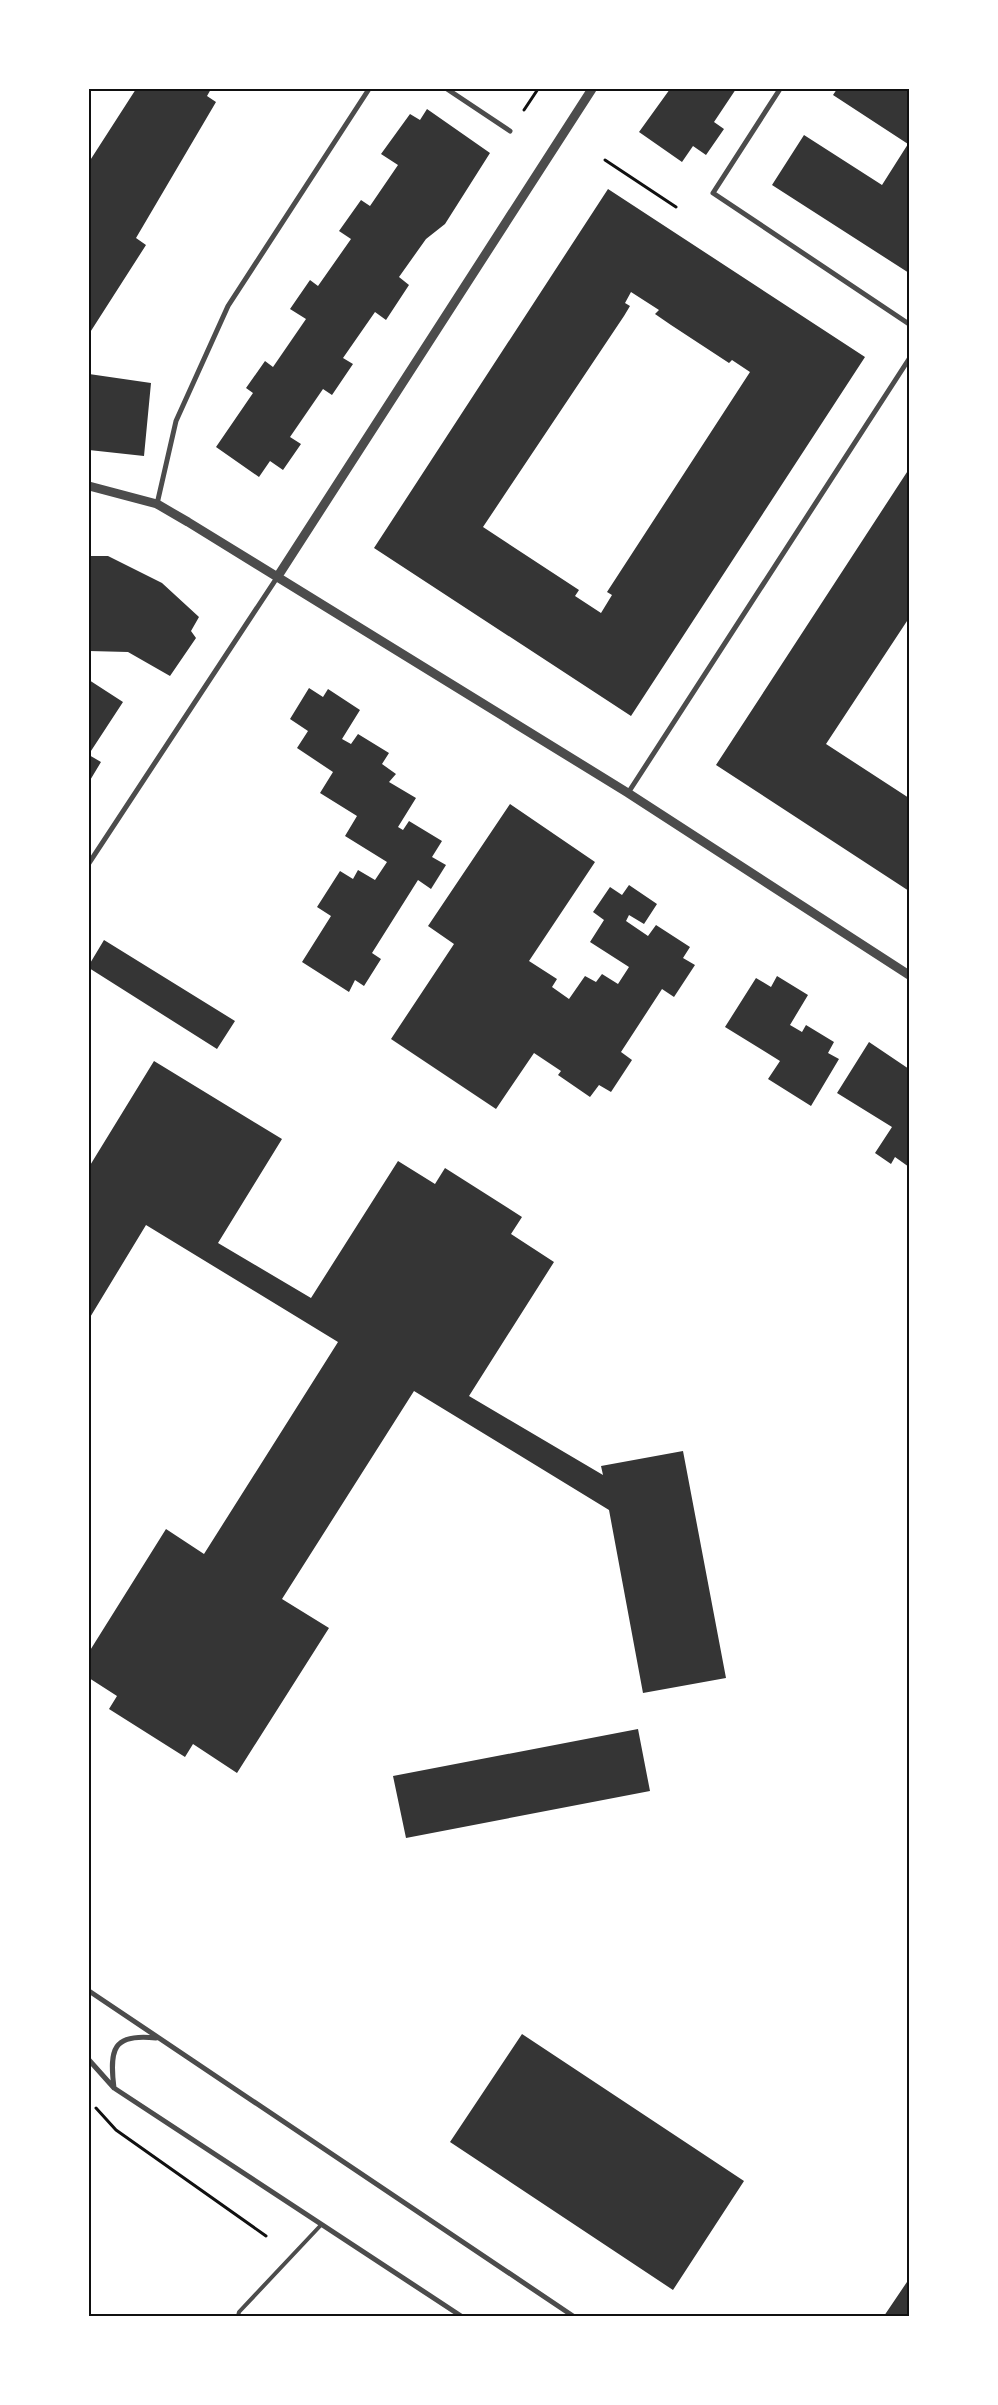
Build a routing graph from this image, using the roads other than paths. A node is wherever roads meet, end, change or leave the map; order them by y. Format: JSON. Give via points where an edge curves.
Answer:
{"nodes":[{"id":1,"x":369,"y":89,"type":"edge"},
{"id":2,"x":448,"y":89,"type":"edge"},
{"id":3,"x":592,"y":89,"type":"edge"},
{"id":4,"x":780,"y":89,"type":"edge"},
{"id":5,"x":510,"y":131,"type":"dead end"},
{"id":6,"x":909,"y":324,"type":"edge"},
{"id":7,"x":909,"y":359,"type":"edge"},
{"id":8,"x":89,"y":486,"type":"edge"},
{"id":9,"x":157,"y":504,"type":"junction"},
{"id":10,"x":278,"y":576,"type":"junction"},
{"id":11,"x":628,"y":793,"type":"junction"},
{"id":12,"x":89,"y":863,"type":"edge"},
{"id":13,"x":909,"y":975,"type":"edge"},
{"id":14,"x":89,"y":1991,"type":"edge"},
{"id":15,"x":159,"y":2038,"type":"junction"},
{"id":16,"x":89,"y":2060,"type":"edge"},
{"id":17,"x":114,"y":2088,"type":"junction"},
{"id":18,"x":321,"y":2225,"type":"junction"},
{"id":19,"x":238,"y":2316,"type":"edge"},
{"id":20,"x":461,"y":2316,"type":"edge"},
{"id":21,"x":574,"y":2316,"type":"edge"}],
"edges":[{"from":1,"to":9,"type":"street","via":[[228,306],[176,421]]},
{"from":2,"to":5,"type":"street"},
{"from":3,"to":10,"type":"street"},
{"from":4,"to":6,"type":"street","via":[[713,192]]},
{"from":7,"to":11,"type":"street"},
{"from":8,"to":9,"type":"street"},
{"from":9,"to":10,"type":"street"},
{"from":10,"to":11,"type":"street"},
{"from":10,"to":12,"type":"street"},
{"from":11,"to":13,"type":"street"},
{"from":14,"to":15,"type":"street"},
{"from":15,"to":17,"type":"street","via":[[138,2036],[122,2040],[115,2047],[111,2060]]},
{"from":15,"to":21,"type":"street"},
{"from":16,"to":17,"type":"street"},
{"from":17,"to":18,"type":"street"},
{"from":18,"to":19,"type":"lane"},
{"from":18,"to":20,"type":"street"}]}
